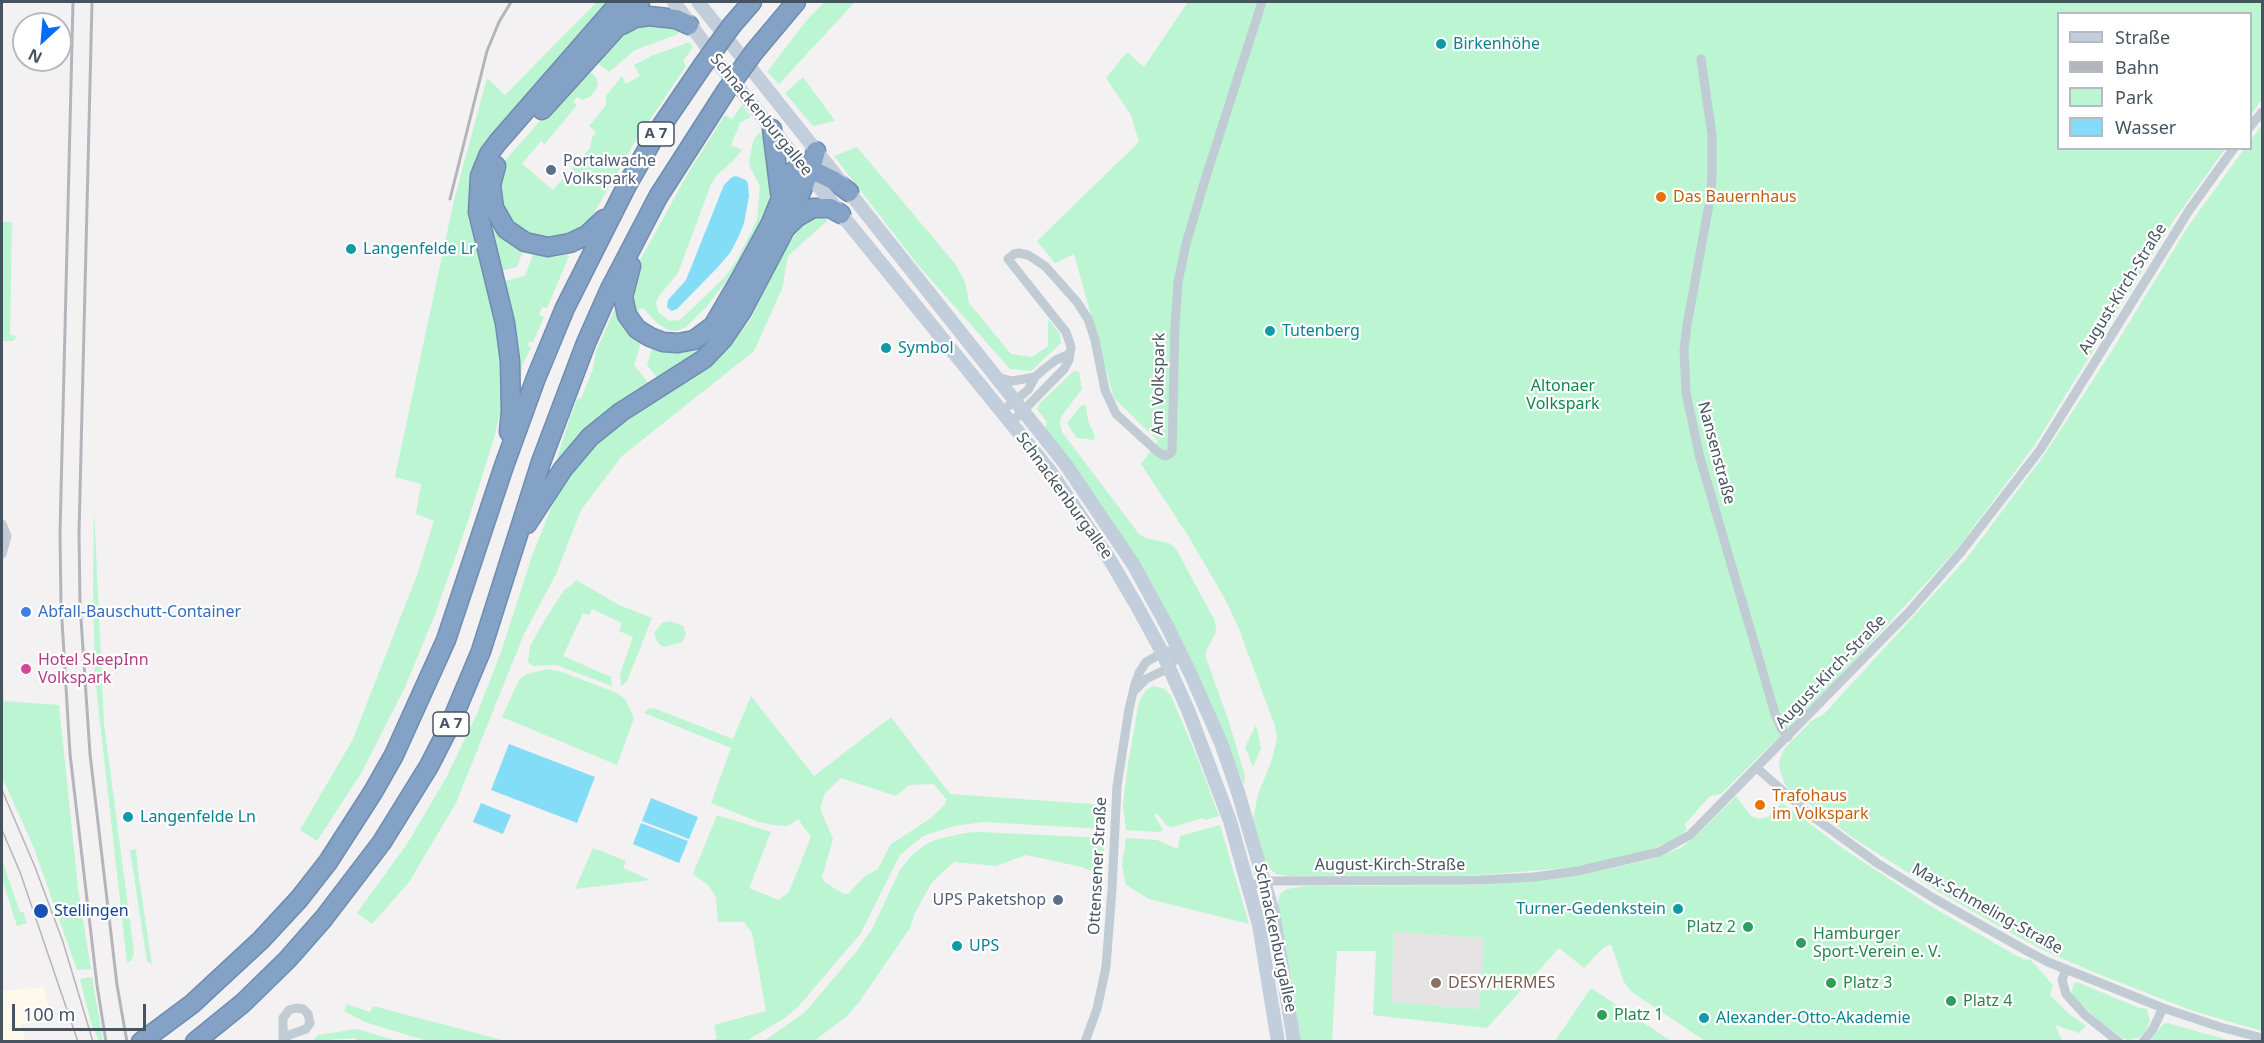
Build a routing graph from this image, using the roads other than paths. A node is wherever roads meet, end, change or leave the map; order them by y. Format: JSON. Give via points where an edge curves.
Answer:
{"nodes":[{"id":1,"x":620,"y":2,"type":"edge"},
{"id":2,"x":640,"y":2,"type":"edge"},
{"id":3,"x":674,"y":2,"type":"edge"},
{"id":4,"x":698,"y":2,"type":"edge"},
{"id":5,"x":752,"y":2,"type":"edge"},
{"id":6,"x":796,"y":2,"type":"edge"},
{"id":7,"x":1262,"y":2,"type":"edge"},
{"id":8,"x":689,"y":25,"type":"junction"},
{"id":9,"x":613,"y":31,"type":"junction"},
{"id":10,"x":1701,"y":59,"type":"dead end"},
{"id":11,"x":2262,"y":112,"type":"edge"},
{"id":12,"x":2252,"y":124,"type":"edge"},
{"id":13,"x":772,"y":129,"type":"junction"},
{"id":14,"x":2233,"y":150,"type":"edge"},
{"id":15,"x":810,"y":165,"type":"junction"},
{"id":16,"x":849,"y":192,"type":"joint"},
{"id":17,"x":780,"y":198,"type":"junction"},
{"id":18,"x":616,"y":207,"type":"junction"},
{"id":19,"x":841,"y":213,"type":"junction"},
{"id":20,"x":648,"y":215,"type":"junction"},
{"id":21,"x":784,"y":229,"type":"junction"},
{"id":22,"x":1070,"y":354,"type":"junction"},
{"id":23,"x":997,"y":377,"type":"junction"},
{"id":24,"x":1035,"y":377,"type":"junction"},
{"id":25,"x":1019,"y":405,"type":"junction"},
{"id":26,"x":1001,"y":412,"type":"junction"},
{"id":27,"x":1011,"y":423,"type":"junction"},
{"id":28,"x":504,"y":466,"type":"junction"},
{"id":29,"x":2,"y":524,"type":"edge"},
{"id":30,"x":512,"y":549,"type":"junction"},
{"id":31,"x":2,"y":554,"type":"edge"},
{"id":32,"x":1162,"y":652,"type":"junction"},
{"id":33,"x":1180,"y":652,"type":"junction"},
{"id":34,"x":1169,"y":668,"type":"junction"},
{"id":35,"x":1134,"y":691,"type":"junction"},
{"id":36,"x":1788,"y":737,"type":"junction"},
{"id":37,"x":1757,"y":768,"type":"junction"},
{"id":38,"x":1265,"y":882,"type":"junction"},
{"id":39,"x":1248,"y":886,"type":"junction"},
{"id":40,"x":2066,"y":969,"type":"junction"},
{"id":41,"x":2163,"y":1008,"type":"junction"},
{"id":42,"x":2262,"y":1038,"type":"edge"},
{"id":43,"x":141,"y":1041,"type":"edge"},
{"id":44,"x":195,"y":1041,"type":"edge"},
{"id":45,"x":283,"y":1041,"type":"edge"},
{"id":46,"x":1085,"y":1041,"type":"edge"},
{"id":47,"x":1278,"y":1041,"type":"edge"},
{"id":48,"x":1294,"y":1041,"type":"edge"},
{"id":49,"x":2119,"y":1041,"type":"edge"},
{"id":50,"x":2143,"y":1041,"type":"edge"}],
"edges":[{"from":1,"to":28,"type":"highway","via":[[498,142],[480,176],[478,212],[505,323],[510,361],[511,411]]},
{"from":2,"to":9,"type":"highway"},
{"from":3,"to":8,"type":"main road","name":"Schnackenburgallee"},
{"from":4,"to":15,"type":"main road","name":"Schnackenburgallee"},
{"from":5,"to":18,"type":"highway","number":"A 7","bridge":true,"via":[[703,64],[656,134]]},
{"from":6,"to":20,"type":"highway","number":"A 7","bridge":true,"via":[[726,91]]},
{"from":7,"to":22,"type":"street","name":"Am Volkspark","via":[[1204,183],[1180,273],[1175,325],[1174,448],[1170,454],[1159,453],[1116,414],[1105,390],[1092,328],[1077,302],[1045,266],[1028,255],[1014,254],[1008,259],[1066,332]]},
{"from":8,"to":9,"type":"highway","via":[[649,16],[635,18]]},
{"from":8,"to":13,"type":"main road","name":"Schnackenburgallee"},
{"from":9,"to":18,"type":"highway","via":[[503,154],[491,185],[499,219],[515,236],[537,246],[558,246],[578,239]]},
{"from":10,"to":36,"type":"street","name":"Nansenstraße","via":[[1712,135],[1712,177],[1687,325],[1686,393],[1700,458],[1774,710]]},
{"from":11,"to":12,"type":"street"},
{"from":13,"to":15,"type":"main road","name":"Schnackenburgallee"},
{"from":13,"to":17,"type":"highway"},
{"from":14,"to":36,"type":"street","name":"August-Kirch-Straße","via":[[2190,208],[2040,450],[1910,612]]},
{"from":15,"to":16,"type":"highway"},
{"from":15,"to":17,"type":"highway","via":[[791,172]]},
{"from":15,"to":19,"type":"main road","name":"Schnackenburgallee"},
{"from":15,"to":21,"type":"highway"},
{"from":16,"to":23,"type":"main road","name":"Schnackenburgallee"},
{"from":17,"to":20,"type":"highway","via":[[765,235],[718,318],[701,336],[686,342],[670,344],[650,338],[632,322],[624,305],[626,280]]},
{"from":18,"to":28,"type":"highway","number":"A 7","via":[[565,308]]},
{"from":19,"to":21,"type":"highway","via":[[813,208]]},
{"from":19,"to":26,"type":"main road","name":"Schnackenburgallee"},
{"from":20,"to":30,"type":"highway","number":"A 7","via":[[585,343]]},
{"from":21,"to":30,"type":"highway","via":[[742,311],[717,347],[590,437],[563,469]]},
{"from":22,"to":24,"type":"street"},
{"from":22,"to":25,"type":"street","via":[[1064,369]]},
{"from":23,"to":24,"type":"street","via":[[1012,381]]},
{"from":23,"to":25,"type":"main road","name":"Schnackenburgallee"},
{"from":24,"to":25,"type":"street"},
{"from":25,"to":26,"type":"street"},
{"from":25,"to":27,"type":"street"},
{"from":25,"to":33,"type":"main road","name":"Schnackenburgallee","via":[[1116,537]]},
{"from":26,"to":27,"type":"main road","name":"Schnackenburgallee"},
{"from":27,"to":32,"type":"main road","name":"Schnackenburgallee","via":[[1093,534]]},
{"from":28,"to":43,"type":"highway","number":"A 7","via":[[446,640],[373,792],[299,899],[238,964]]},
{"from":29,"to":31,"type":"street","via":[[7,536]]},
{"from":30,"to":44,"type":"highway","number":"A 7","via":[[482,651],[450,725],[401,812],[354,882],[288,959],[243,1003]]},
{"from":32,"to":33,"type":"street"},
{"from":32,"to":34,"type":"main road","name":"Schnackenburgallee"},
{"from":32,"to":35,"type":"street","name":"Ottensener Straße","via":[[1144,665]]},
{"from":33,"to":34,"type":"street"},
{"from":33,"to":38,"type":"main road","name":"Schnackenburgallee","via":[[1221,744]]},
{"from":34,"to":35,"type":"street","via":[[1146,679]]},
{"from":34,"to":39,"type":"main road","name":"Schnackenburgallee","via":[[1217,783]]},
{"from":35,"to":46,"type":"street","name":"Ottensener Straße","via":[[1117,786],[1106,967]]},
{"from":36,"to":37,"type":"street","name":"August-Kirch-Straße"},
{"from":37,"to":38,"type":"street","name":"August-Kirch-Straße","via":[[1690,835],[1659,852],[1627,860],[1534,877]]},
{"from":37,"to":40,"type":"street","name":"Max-Schmeling-Straße","via":[[1808,813],[1877,863],[1995,934]]},
{"from":38,"to":39,"type":"street","name":"August-Kirch-Straße"},
{"from":38,"to":48,"type":"main road","name":"Schnackenburgallee","via":[[1281,953]]},
{"from":39,"to":47,"type":"main road","name":"Schnackenburgallee","via":[[1259,925]]},
{"from":40,"to":41,"type":"street","name":"Max-Schmeling-Straße"},
{"from":40,"to":49,"type":"street","via":[[2062,980],[2066,994],[2085,1015]]},
{"from":41,"to":42,"type":"street","name":"Max-Schmeling-Straße"},
{"from":41,"to":50,"type":"street"},
{"from":45,"to":45,"type":"street","via":[[310,1023],[303,1009],[292,1009],[284,1015]]}]}
